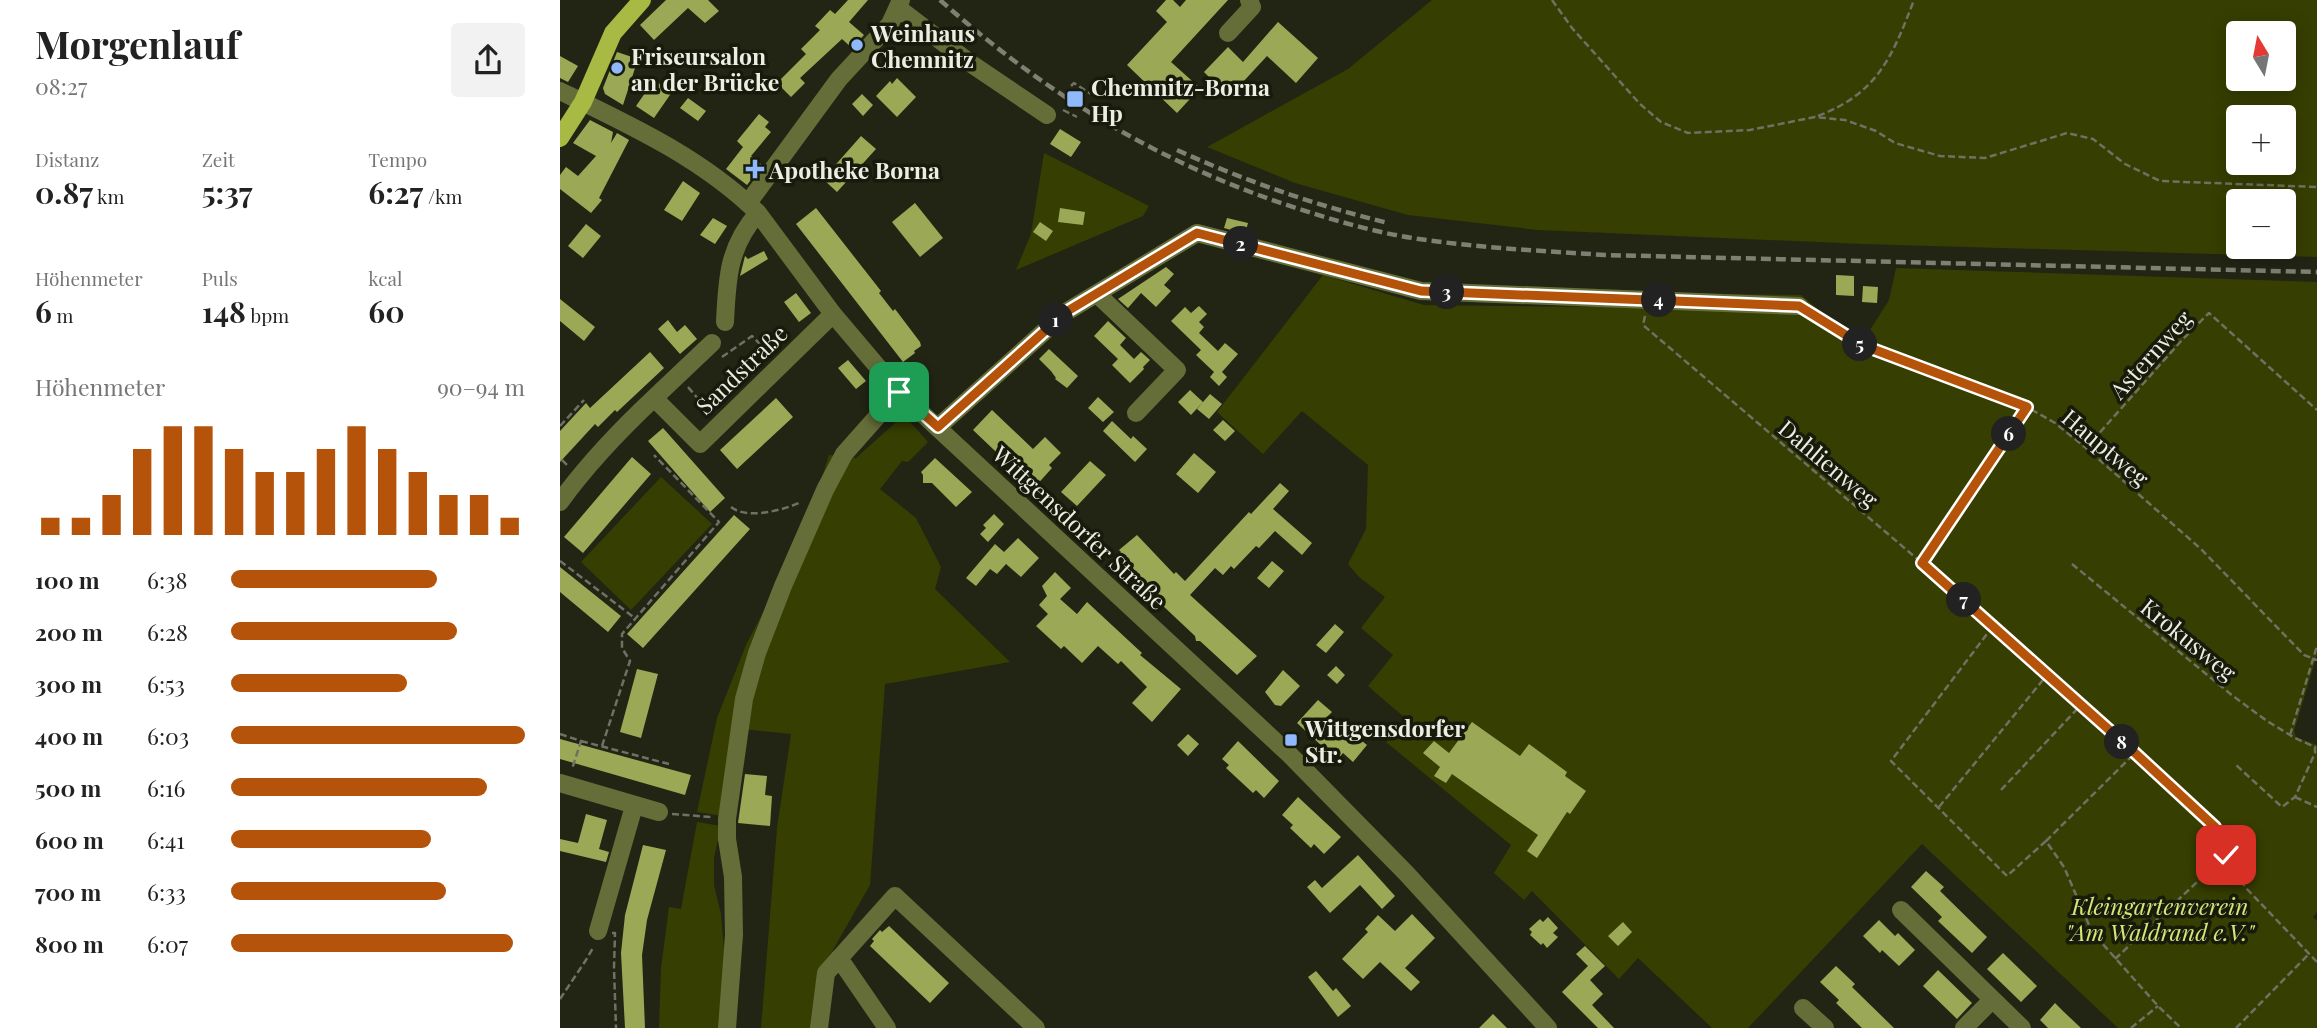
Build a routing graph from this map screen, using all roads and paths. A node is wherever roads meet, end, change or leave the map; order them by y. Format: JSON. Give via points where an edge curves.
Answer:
{"nodes":[{"id":1,"x":642,"y":0,"type":"edge"},
{"id":2,"x":1249,"y":0,"type":"edge"},
{"id":3,"x":1552,"y":0,"type":"edge"},
{"id":4,"x":1914,"y":0,"type":"edge"},
{"id":5,"x":900,"y":4,"type":"edge"},
{"id":6,"x":1228,"y":33,"type":"dead end"},
{"id":7,"x":1072,"y":86,"type":"dead end"},
{"id":8,"x":560,"y":91,"type":"edge"},
{"id":9,"x":1091,"y":93,"type":"dead end"},
{"id":10,"x":583,"y":102,"type":"junction"},
{"id":11,"x":1065,"y":112,"type":"dead end"},
{"id":12,"x":1047,"y":116,"type":"dead end"},
{"id":13,"x":1077,"y":117,"type":"dead end"},
{"id":14,"x":1815,"y":117,"type":"junction"},
{"id":15,"x":560,"y":138,"type":"edge"},
{"id":16,"x":2317,"y":187,"type":"edge"},
{"id":17,"x":753,"y":208,"type":"junction"},
{"id":18,"x":1097,"y":294,"type":"junction"},
{"id":19,"x":1799,"y":306,"type":"joint"},
{"id":20,"x":833,"y":314,"type":"junction"},
{"id":21,"x":725,"y":322,"type":"dead end"},
{"id":22,"x":1643,"y":325,"type":"dead end"},
{"id":23,"x":712,"y":343,"type":"joint"},
{"id":24,"x":770,"y":354,"type":"dead end"},
{"id":25,"x":696,"y":380,"type":"dead end"},
{"id":26,"x":740,"y":381,"type":"dead end"},
{"id":27,"x":899,"y":392,"type":"junction"},
{"id":28,"x":654,"y":398,"type":"junction"},
{"id":29,"x":584,"y":400,"type":"dead end"},
{"id":30,"x":2027,"y":407,"type":"junction"},
{"id":31,"x":2317,"y":410,"type":"edge"},
{"id":32,"x":1136,"y":413,"type":"dead end"},
{"id":33,"x":560,"y":426,"type":"edge"},
{"id":34,"x":938,"y":427,"type":"junction"},
{"id":35,"x":2087,"y":448,"type":"junction"},
{"id":36,"x":654,"y":455,"type":"dead end"},
{"id":37,"x":560,"y":502,"type":"edge"},
{"id":38,"x":802,"y":502,"type":"dead end"},
{"id":39,"x":732,"y":508,"type":"dead end"},
{"id":40,"x":560,"y":561,"type":"edge"},
{"id":41,"x":1922,"y":563,"type":"junction"},
{"id":42,"x":2072,"y":564,"type":"dead end"},
{"id":43,"x":636,"y":619,"type":"junction"},
{"id":44,"x":1993,"y":626,"type":"junction"},
{"id":45,"x":2317,"y":646,"type":"edge"},
{"id":46,"x":2312,"y":658,"type":"junction"},
{"id":47,"x":2317,"y":660,"type":"edge"},
{"id":48,"x":2047,"y":675,"type":"junction"},
{"id":49,"x":2080,"y":706,"type":"junction"},
{"id":50,"x":560,"y":734,"type":"edge"},
{"id":51,"x":2290,"y":735,"type":"junction"},
{"id":52,"x":581,"y":741,"type":"junction"},
{"id":53,"x":602,"y":746,"type":"junction"},
{"id":54,"x":2135,"y":753,"type":"junction"},
{"id":55,"x":668,"y":764,"type":"dead end"},
{"id":56,"x":2236,"y":765,"type":"dead end"},
{"id":57,"x":564,"y":785,"type":"edge"},
{"id":58,"x":2001,"y":790,"type":"dead end"},
{"id":59,"x":2295,"y":797,"type":"junction"},
{"id":60,"x":634,"y":806,"type":"junction"},
{"id":61,"x":1940,"y":807,"type":"junction"},
{"id":62,"x":2317,"y":807,"type":"edge"},
{"id":63,"x":659,"y":812,"type":"joint"},
{"id":64,"x":720,"y":818,"type":"dead end"},
{"id":65,"x":2046,"y":841,"type":"junction"},
{"id":66,"x":2226,"y":855,"type":"junction"},
{"id":67,"x":1901,"y":910,"type":"dead end"},
{"id":68,"x":596,"y":937,"type":"junction"},
{"id":69,"x":2309,"y":954,"type":"junction"},
{"id":70,"x":839,"y":958,"type":"junction"},
{"id":71,"x":2115,"y":959,"type":"junction"},
{"id":72,"x":2317,"y":962,"type":"edge"},
{"id":73,"x":560,"y":999,"type":"edge"},
{"id":74,"x":1992,"y":1000,"type":"junction"},
{"id":75,"x":2158,"y":1006,"type":"junction"},
{"id":76,"x":1803,"y":1008,"type":"dead end"},
{"id":77,"x":616,"y":1028,"type":"edge"},
{"id":78,"x":727,"y":1028,"type":"edge"},
{"id":79,"x":819,"y":1028,"type":"edge"},
{"id":80,"x":887,"y":1028,"type":"edge"},
{"id":81,"x":1036,"y":1028,"type":"edge"},
{"id":82,"x":1548,"y":1028,"type":"edge"},
{"id":83,"x":1825,"y":1028,"type":"edge"},
{"id":84,"x":1964,"y":1028,"type":"edge"},
{"id":85,"x":2022,"y":1028,"type":"edge"},
{"id":86,"x":2131,"y":1028,"type":"edge"},
{"id":87,"x":2181,"y":1028,"type":"edge"},
{"id":88,"x":2236,"y":1028,"type":"edge"}],
"edges":[{"from":1,"to":10,"type":"main road","via":[[613,33]]},
{"from":2,"to":6,"type":"street","via":[[1252,7]]},
{"from":3,"to":14,"type":"path","via":[[1572,28],[1661,122],[1700,132],[1750,130]]},
{"from":4,"to":14,"type":"path","via":[[1876,79],[1856,97]]},
{"from":5,"to":12,"type":"street","via":[[970,64]]},
{"from":5,"to":17,"type":"street","via":[[890,24],[839,79]]},
{"from":7,"to":9,"type":"path","via":[[1074,83]]},
{"from":8,"to":10,"type":"street","name":"Wittgensdorfer Straße"},
{"from":10,"to":15,"type":"main road"},
{"from":10,"to":17,"type":"street","name":"Wittgensdorfer Straße","via":[[677,150]]},
{"from":11,"to":13,"type":"path"},
{"from":14,"to":16,"type":"path","via":[[1845,120],[1895,143],[1940,156],[1985,158],[2067,133],[2092,139],[2125,164],[2160,181]]},
{"from":17,"to":20,"type":"street","name":"Wittgensdorfer Straße"},
{"from":17,"to":21,"type":"street","via":[[732,253]]},
{"from":18,"to":19,"type":"street","via":[[1197,233],[1421,291]]},
{"from":18,"to":32,"type":"street","via":[[1177,370]]},
{"from":18,"to":34,"type":"street","via":[[1066,312]]},
{"from":19,"to":30,"type":"path","name":"Hauptweg","via":[[1862,345]]},
{"from":20,"to":27,"type":"street","name":"Wittgensdorfer Straße"},
{"from":20,"to":28,"type":"street","name":"Sandstraße","via":[[700,444]]},
{"from":22,"to":41,"type":"path","name":"Dahlienweg"},
{"from":23,"to":24,"type":"path","via":[[722,357],[752,336]]},
{"from":23,"to":28,"type":"street","name":"Sandstraße"},
{"from":25,"to":26,"type":"path","via":[[687,388],[706,408]]},
{"from":27,"to":34,"type":"street","name":"Wittgensdorfer Straße"},
{"from":27,"to":78,"type":"street","via":[[844,454],[825,490],[757,653],[744,699],[727,819],[734,935]]},
{"from":28,"to":37,"type":"street","name":"Sandstraße","via":[[583,470]]},
{"from":29,"to":33,"type":"path"},
{"from":30,"to":35,"type":"path","name":"Hauptweg"},
{"from":30,"to":41,"type":"path"},
{"from":31,"to":35,"type":"path","name":"Asternweg","via":[[2209,313]]},
{"from":34,"to":82,"type":"street","name":"Wittgensdorfer Straße","via":[[1290,755]]},
{"from":35,"to":46,"type":"path","name":"Hauptweg","via":[[2201,549]]},
{"from":36,"to":43,"type":"path","via":[[719,522]]},
{"from":38,"to":39,"type":"path","via":[[773,511],[738,513]]},
{"from":40,"to":43,"type":"path"},
{"from":41,"to":44,"type":"path","name":"Dahlienweg"},
{"from":42,"to":51,"type":"path","name":"Krokusweg","via":[[2233,696]]},
{"from":43,"to":53,"type":"path","via":[[622,634],[622,648],[630,661]]},
{"from":44,"to":48,"type":"path","name":"Dahlienweg"},
{"from":44,"to":61,"type":"path","via":[[1891,761]]},
{"from":45,"to":46,"type":"path"},
{"from":46,"to":47,"type":"path","name":"Hauptweg"},
{"from":46,"to":51,"type":"path"},
{"from":48,"to":49,"type":"path","name":"Dahlienweg"},
{"from":48,"to":61,"type":"path"},
{"from":49,"to":54,"type":"path","name":"Dahlienweg"},
{"from":49,"to":58,"type":"path"},
{"from":50,"to":52,"type":"path"},
{"from":51,"to":59,"type":"path","name":"Krokusweg","via":[[2316,750]]},
{"from":52,"to":53,"type":"path"},
{"from":52,"to":57,"type":"path"},
{"from":53,"to":55,"type":"path"},
{"from":54,"to":65,"type":"path"},
{"from":54,"to":66,"type":"path","name":"Dahlienweg","via":[[2215,827]]},
{"from":56,"to":59,"type":"path","via":[[2282,807]]},
{"from":57,"to":60,"type":"street"},
{"from":59,"to":62,"type":"path"},
{"from":60,"to":63,"type":"street"},
{"from":60,"to":68,"type":"street"},
{"from":61,"to":65,"type":"path","via":[[2007,876]]},
{"from":63,"to":64,"type":"path"},
{"from":65,"to":71,"type":"path","via":[[2064,867],[2092,932]]},
{"from":66,"to":69,"type":"path","name":"Dahlienweg","via":[[2245,887]]},
{"from":66,"to":71,"type":"path"},
{"from":67,"to":74,"type":"street"},
{"from":68,"to":73,"type":"path"},
{"from":68,"to":77,"type":"path","via":[[615,933]]},
{"from":69,"to":72,"type":"path","name":"Dahlienweg"},
{"from":69,"to":88,"type":"path"},
{"from":70,"to":79,"type":"street","via":[[826,973]]},
{"from":70,"to":80,"type":"street"},
{"from":70,"to":81,"type":"street","via":[[895,896]]},
{"from":71,"to":75,"type":"path"},
{"from":74,"to":84,"type":"street"},
{"from":74,"to":85,"type":"street"},
{"from":75,"to":86,"type":"path"},
{"from":75,"to":87,"type":"path"},
{"from":76,"to":83,"type":"street"}]}
